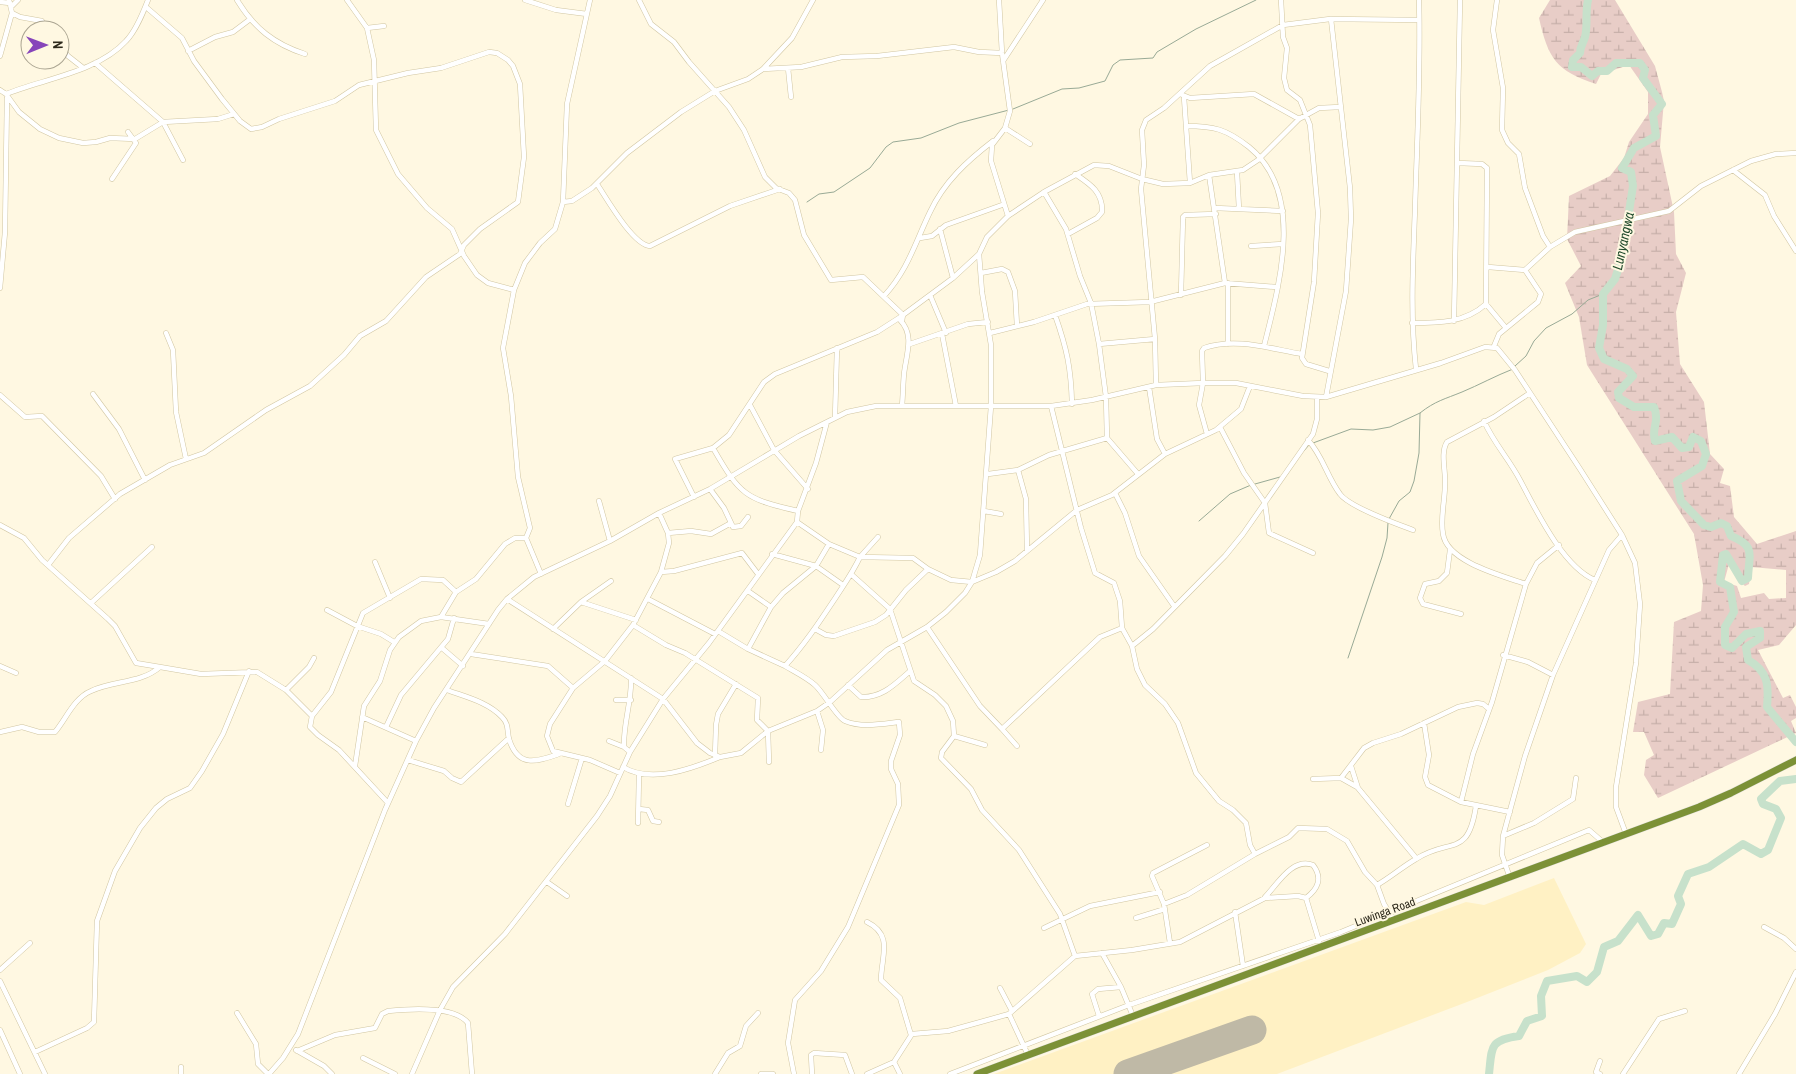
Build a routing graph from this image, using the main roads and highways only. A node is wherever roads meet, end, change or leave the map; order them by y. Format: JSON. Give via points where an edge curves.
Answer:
{"nodes":[{"id":1,"x":1796,"y":760,"type":"edge"},
{"id":2,"x":977,"y":1074,"type":"edge"}],
"edges":[{"from":1,"to":2,"type":"highway","name":"Luwinga Road","via":[[1731,793],[1604,843]]}]}
